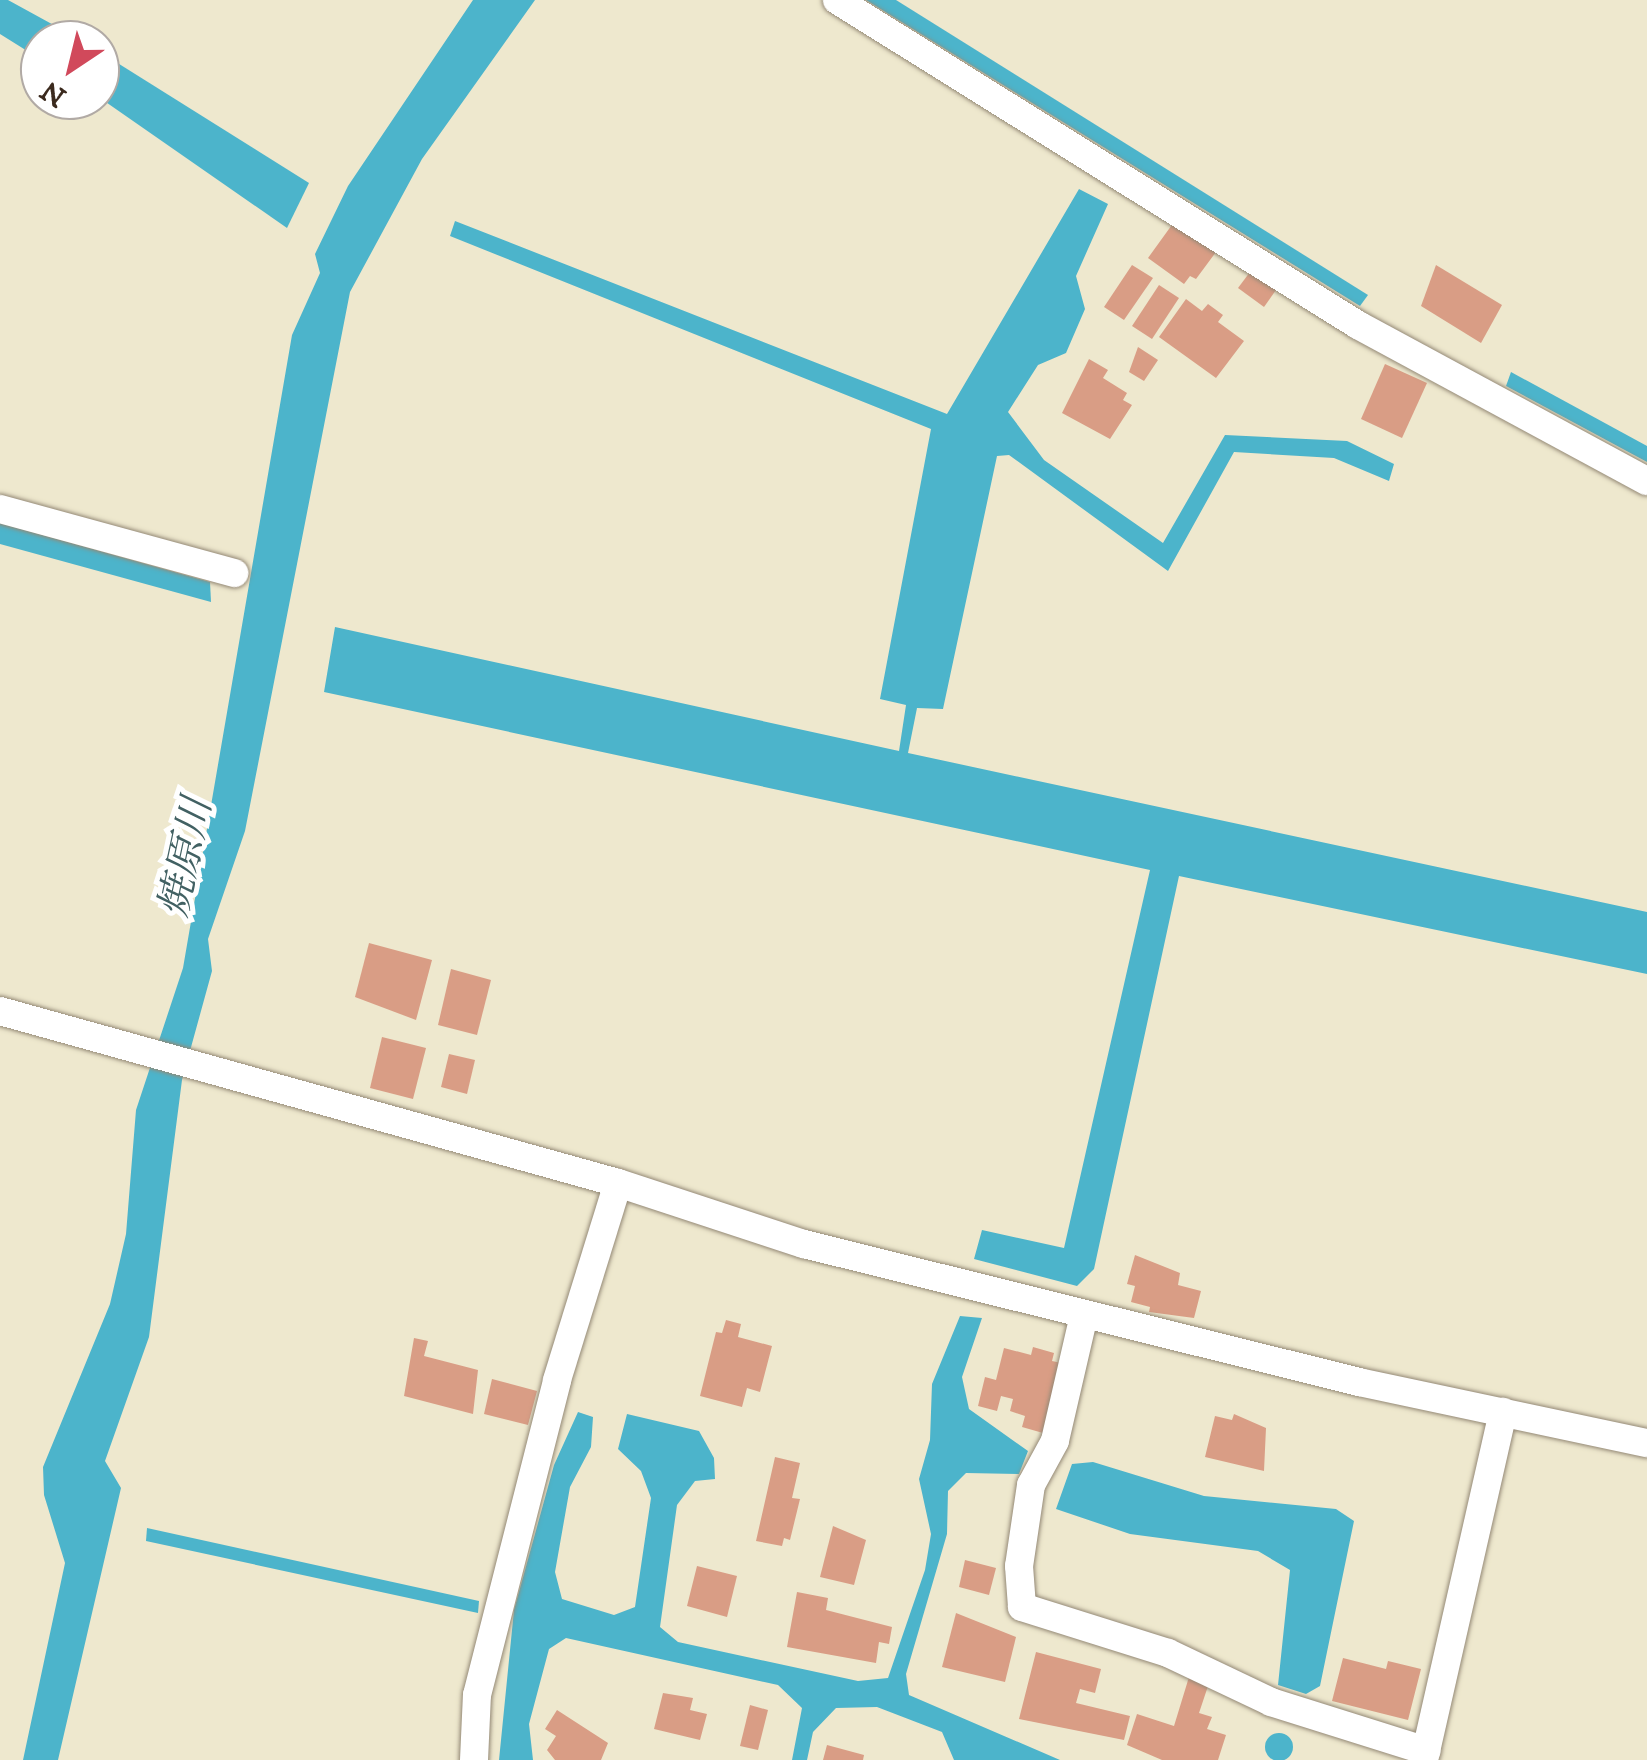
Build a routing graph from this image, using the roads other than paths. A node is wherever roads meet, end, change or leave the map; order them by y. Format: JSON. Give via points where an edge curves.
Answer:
{"nodes":[{"id":1,"x":837,"y":0,"type":"edge"},
{"id":2,"x":1647,"y":481,"type":"edge"},
{"id":3,"x":0,"y":509,"type":"edge"},
{"id":4,"x":234,"y":574,"type":"dead end"},
{"id":5,"x":0,"y":1012,"type":"edge"},
{"id":6,"x":618,"y":1183,"type":"junction"},
{"id":7,"x":1084,"y":1315,"type":"junction"},
{"id":8,"x":1503,"y":1412,"type":"junction"},
{"id":9,"x":1647,"y":1444,"type":"edge"},
{"id":10,"x":1425,"y":1756,"type":"edge"},
{"id":11,"x":474,"y":1760,"type":"edge"}],
"edges":[{"from":1,"to":2,"type":"street","via":[[1358,325]]},
{"from":3,"to":4,"type":"street"},
{"from":5,"to":6,"type":"street"},
{"from":6,"to":7,"type":"street","via":[[804,1244]]},
{"from":6,"to":11,"type":"street","via":[[558,1380],[477,1695]]},
{"from":7,"to":8,"type":"street"},
{"from":7,"to":10,"type":"street","via":[[1055,1441],[1031,1485],[1019,1566],[1022,1607],[1168,1654],[1271,1702]]},
{"from":8,"to":9,"type":"street"},
{"from":8,"to":10,"type":"street"}]}
